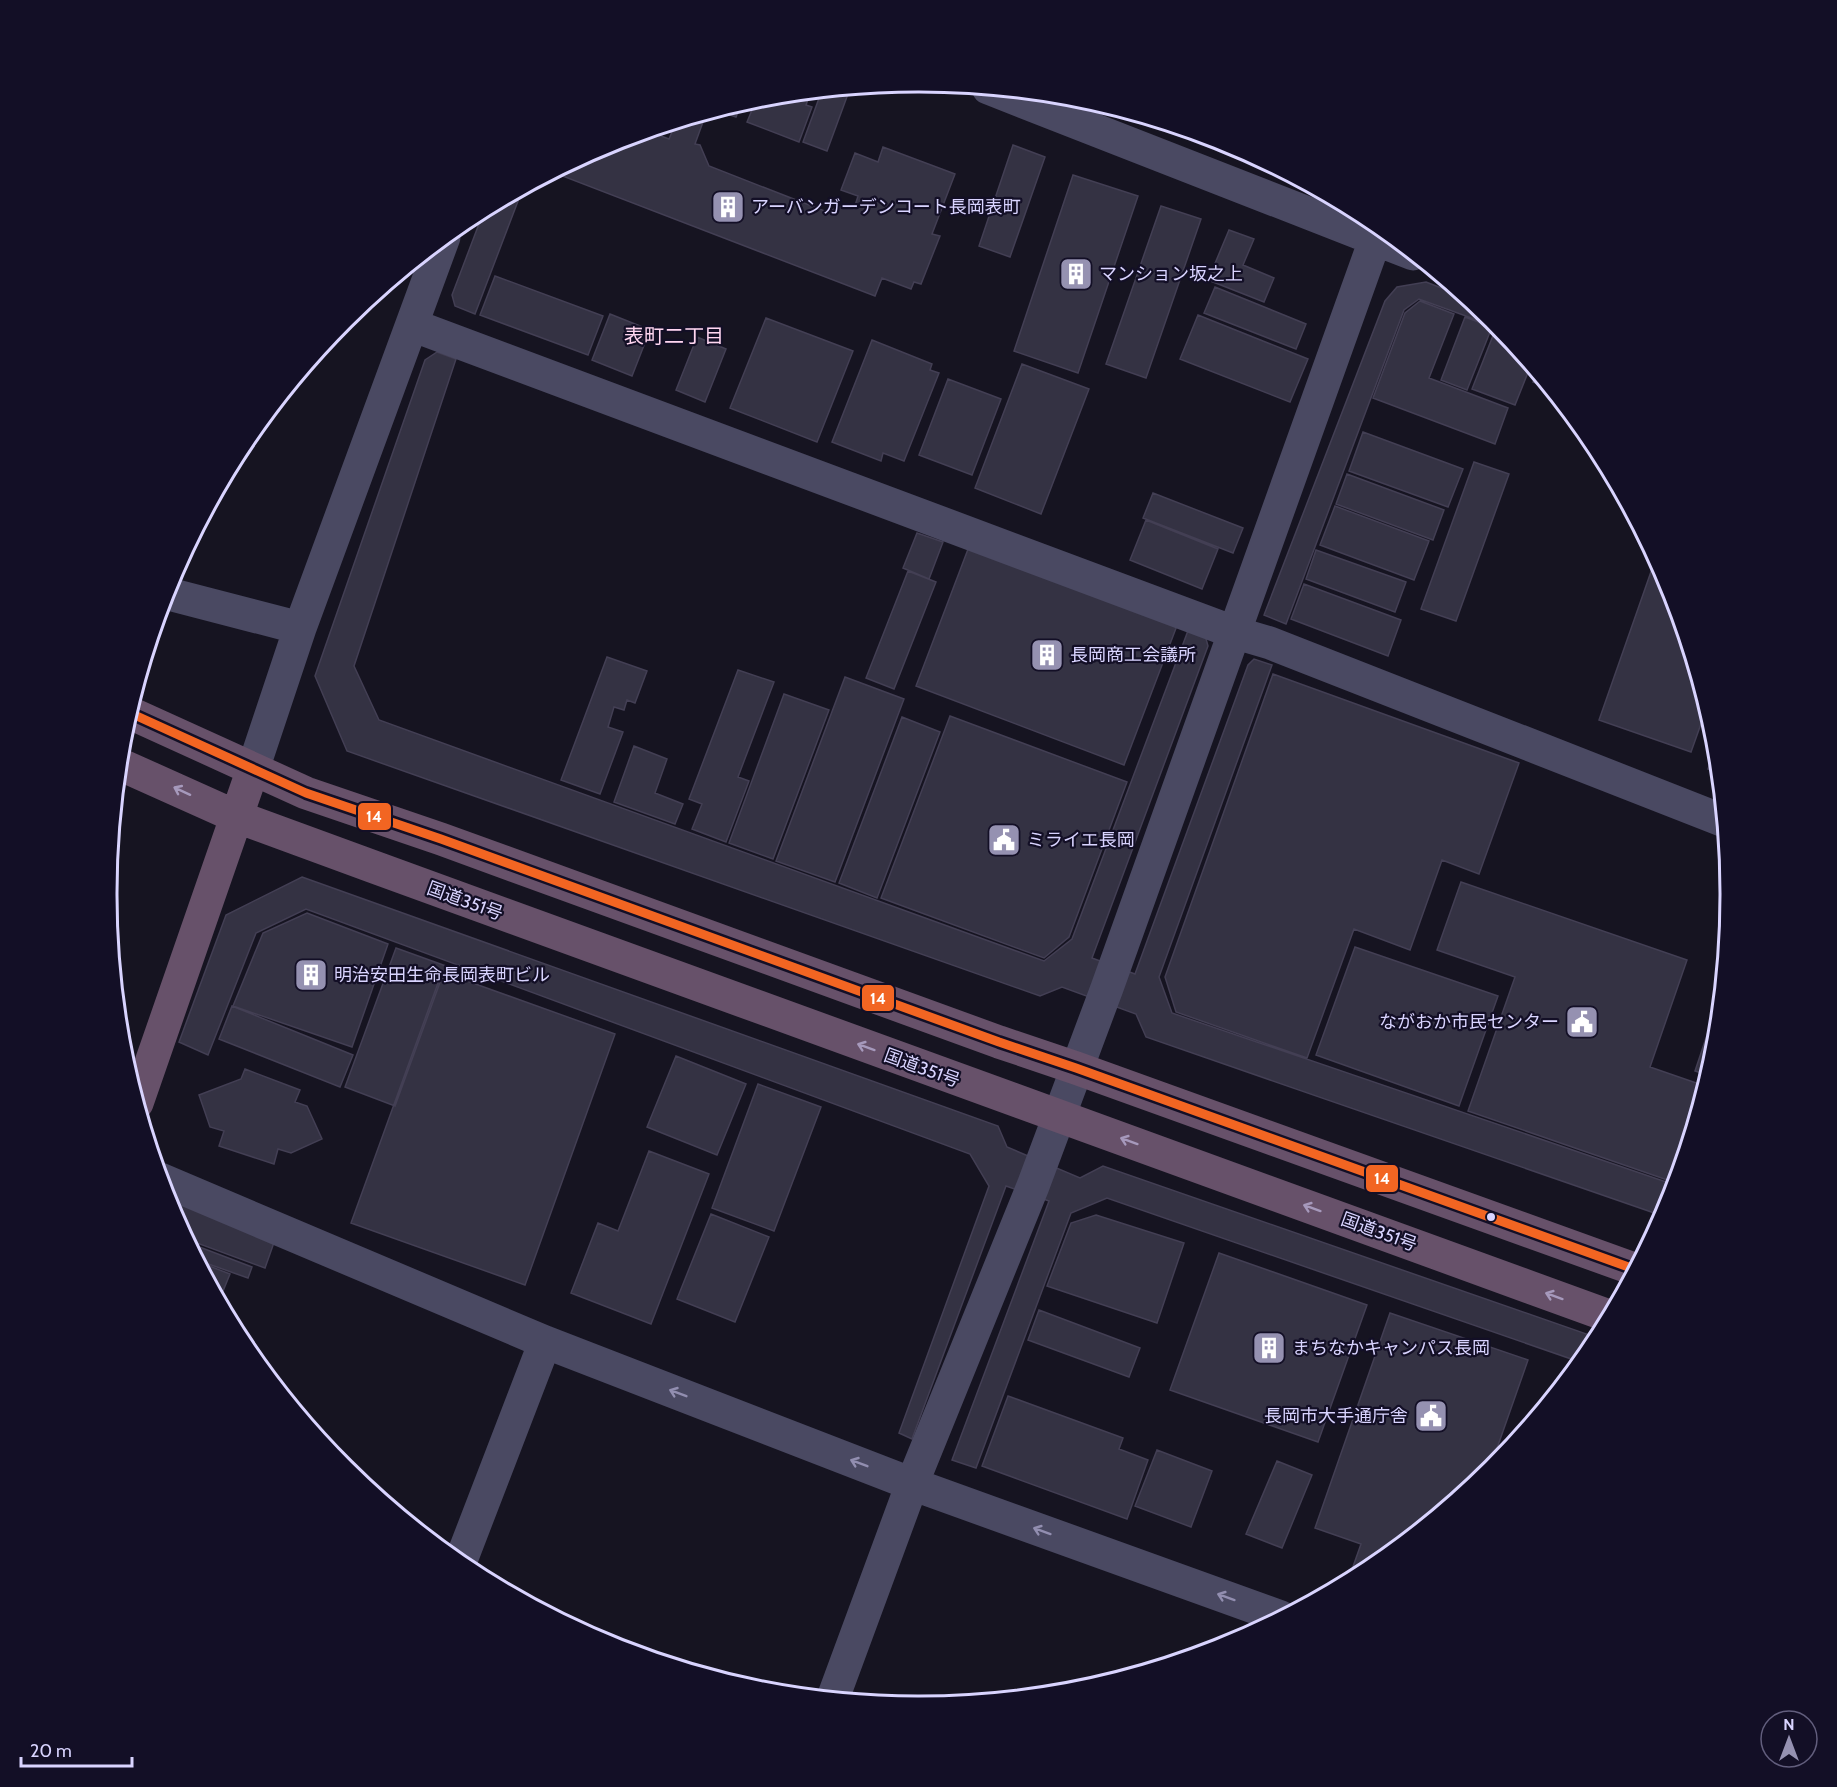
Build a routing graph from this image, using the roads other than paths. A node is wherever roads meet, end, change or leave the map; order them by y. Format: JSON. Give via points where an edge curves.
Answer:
{"nodes":[{"id":1,"x":1012,"y":97,"type":"edge"},
{"id":2,"x":1366,"y":229,"type":"edge"},
{"id":3,"x":1377,"y":236,"type":"edge"},
{"id":4,"x":439,"y":251,"type":"edge"},
{"id":5,"x":412,"y":325,"type":"junction"},
{"id":6,"x":175,"y":596,"type":"edge"},
{"id":7,"x":300,"y":628,"type":"junction"},
{"id":8,"x":1236,"y":633,"type":"junction"},
{"id":9,"x":137,"y":716,"type":"edge"},
{"id":10,"x":127,"y":767,"type":"edge"},
{"id":11,"x":253,"y":769,"type":"junction"},
{"id":12,"x":235,"y":816,"type":"junction"},
{"id":13,"x":1717,"y":817,"type":"edge"},
{"id":14,"x":1076,"y":1068,"type":"junction"},
{"id":15,"x":141,"y":1090,"type":"edge"},
{"id":16,"x":1058,"y":1117,"type":"junction"},
{"id":17,"x":172,"y":1184,"type":"edge"},
{"id":18,"x":1628,"y":1267,"type":"edge"},
{"id":19,"x":1601,"y":1313,"type":"edge"},
{"id":20,"x":545,"y":1342,"type":"junction"},
{"id":21,"x":912,"y":1484,"type":"junction"},
{"id":22,"x":464,"y":1553,"type":"edge"},
{"id":23,"x":1272,"y":1614,"type":"edge"},
{"id":24,"x":835,"y":1691,"type":"edge"}],
"edges":[{"from":1,"to":2,"type":"street"},
{"from":3,"to":8,"type":"street"},
{"from":4,"to":5,"type":"street"},
{"from":5,"to":7,"type":"street"},
{"from":5,"to":8,"type":"street"},
{"from":6,"to":7,"type":"street"},
{"from":7,"to":11,"type":"street"},
{"from":8,"to":13,"type":"street","via":[[1281,647]]},
{"from":8,"to":14,"type":"street"},
{"from":9,"to":11,"type":"highway"},
{"from":12,"to":10,"type":"highway","name":"国道351号","one_way":true},
{"from":11,"to":12,"type":"highway"},
{"from":11,"to":14,"type":"highway","via":[[306,793],[441,838]]},
{"from":12,"to":15,"type":"highway"},
{"from":16,"to":12,"type":"highway","name":"国道351号","one_way":true},
{"from":14,"to":16,"type":"street"},
{"from":14,"to":18,"type":"highway"},
{"from":19,"to":16,"type":"highway","name":"国道351号","one_way":true},
{"from":16,"to":21,"type":"street"},
{"from":17,"to":20,"type":"street"},
{"from":21,"to":20,"type":"street","one_way":true},
{"from":20,"to":22,"type":"street"},
{"from":23,"to":21,"type":"street","one_way":true},
{"from":21,"to":24,"type":"street"}]}
